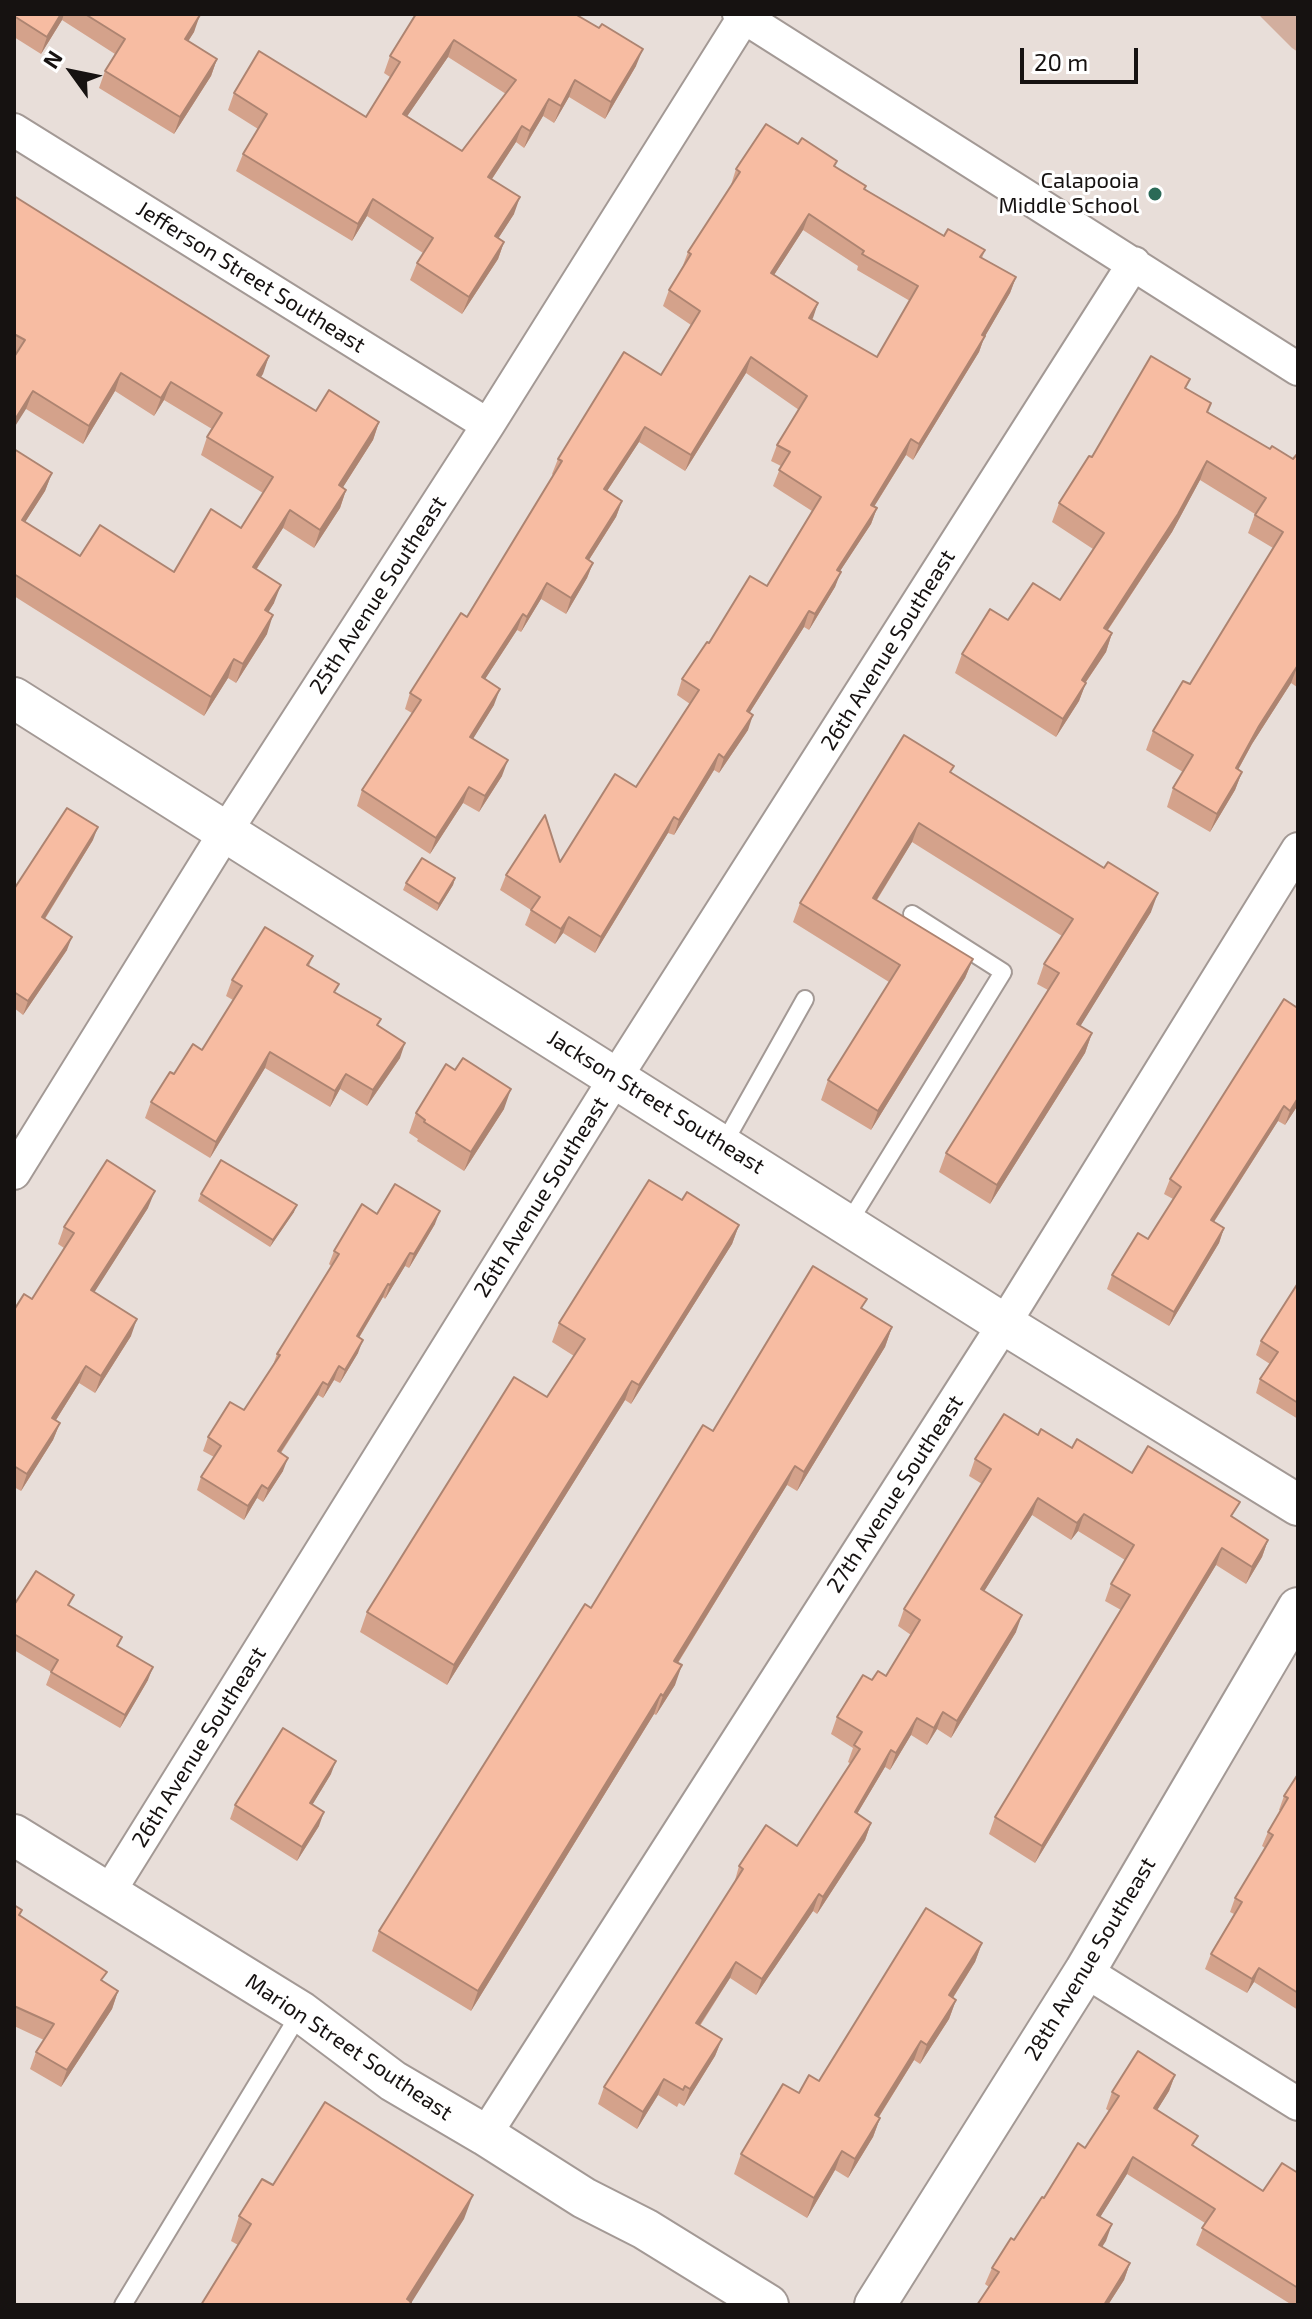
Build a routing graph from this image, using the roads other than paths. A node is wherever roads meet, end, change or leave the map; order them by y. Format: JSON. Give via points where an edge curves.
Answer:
{"nodes":[{"id":1,"x":741,"y":16,"type":"edge"},
{"id":2,"x":14,"y":130,"type":"edge"},
{"id":3,"x":1134,"y":263,"type":"junction"},
{"id":4,"x":1298,"y":369,"type":"edge"},
{"id":5,"x":488,"y":425,"type":"junction"},
{"id":6,"x":14,"y":698,"type":"edge"},
{"id":7,"x":226,"y":831,"type":"junction"},
{"id":8,"x":1298,"y":849,"type":"edge"},
{"id":9,"x":912,"y":914,"type":"dead end"},
{"id":10,"x":805,"y":999,"type":"dead end"},
{"id":11,"x":616,"y":1077,"type":"junction"},
{"id":12,"x":723,"y":1145,"type":"junction"},
{"id":13,"x":14,"y":1173,"type":"edge"},
{"id":14,"x":848,"y":1224,"type":"junction"},
{"id":15,"x":1004,"y":1324,"type":"junction"},
{"id":16,"x":1298,"y":1505,"type":"edge"},
{"id":17,"x":1298,"y":1608,"type":"edge"},
{"id":18,"x":14,"y":1835,"type":"edge"},
{"id":19,"x":109,"y":1892,"type":"junction"},
{"id":20,"x":1085,"y":1971,"type":"junction"},
{"id":21,"x":301,"y":2012,"type":"junction"},
{"id":22,"x":1298,"y":2104,"type":"edge"},
{"id":23,"x":485,"y":2135,"type":"junction"},
{"id":24,"x":743,"y":2299,"type":"edge"},
{"id":25,"x":123,"y":2305,"type":"edge"},
{"id":26,"x":875,"y":2305,"type":"edge"}],
"edges":[{"from":1,"to":3,"type":"street"},
{"from":1,"to":5,"type":"street","name":"25th Avenue Southeast"},
{"from":2,"to":5,"type":"street","name":"Jefferson Street Southeast"},
{"from":3,"to":4,"type":"street"},
{"from":3,"to":11,"type":"street","name":"26th Avenue Southeast"},
{"from":5,"to":7,"type":"street","name":"25th Avenue Southeast"},
{"from":6,"to":7,"type":"street","name":"Jackson Street Southeast"},
{"from":7,"to":11,"type":"street","name":"Jackson Street Southeast"},
{"from":7,"to":13,"type":"street","name":"25th Avenue Southeast"},
{"from":8,"to":15,"type":"street","name":"27th Avenue Southeast"},
{"from":9,"to":14,"type":"lane","via":[[1003,972]]},
{"from":10,"to":12,"type":"lane"},
{"from":11,"to":12,"type":"street","name":"Jackson Street Southeast"},
{"from":11,"to":19,"type":"street","name":"26th Avenue Southeast"},
{"from":12,"to":14,"type":"street","name":"Jackson Street Southeast"},
{"from":14,"to":15,"type":"street","name":"Jackson Street Southeast"},
{"from":15,"to":16,"type":"street","name":"Jackson Street Southeast"},
{"from":15,"to":23,"type":"street","name":"27th Avenue Southeast"},
{"from":17,"to":20,"type":"street","name":"28th Avenue Southeast"},
{"from":18,"to":19,"type":"street","name":"Marion Street Southeast"},
{"from":19,"to":21,"type":"street","name":"Marion Street Southeast"},
{"from":20,"to":22,"type":"street"},
{"from":20,"to":26,"type":"street","name":"28th Avenue Southeast"},
{"from":21,"to":23,"type":"street","name":"Marion Street Southeast","via":[[393,2081]]},
{"from":21,"to":25,"type":"lane"},
{"from":23,"to":24,"type":"street","name":"Marion Street Southeast","via":[[584,2198],[645,2229]]}]}
